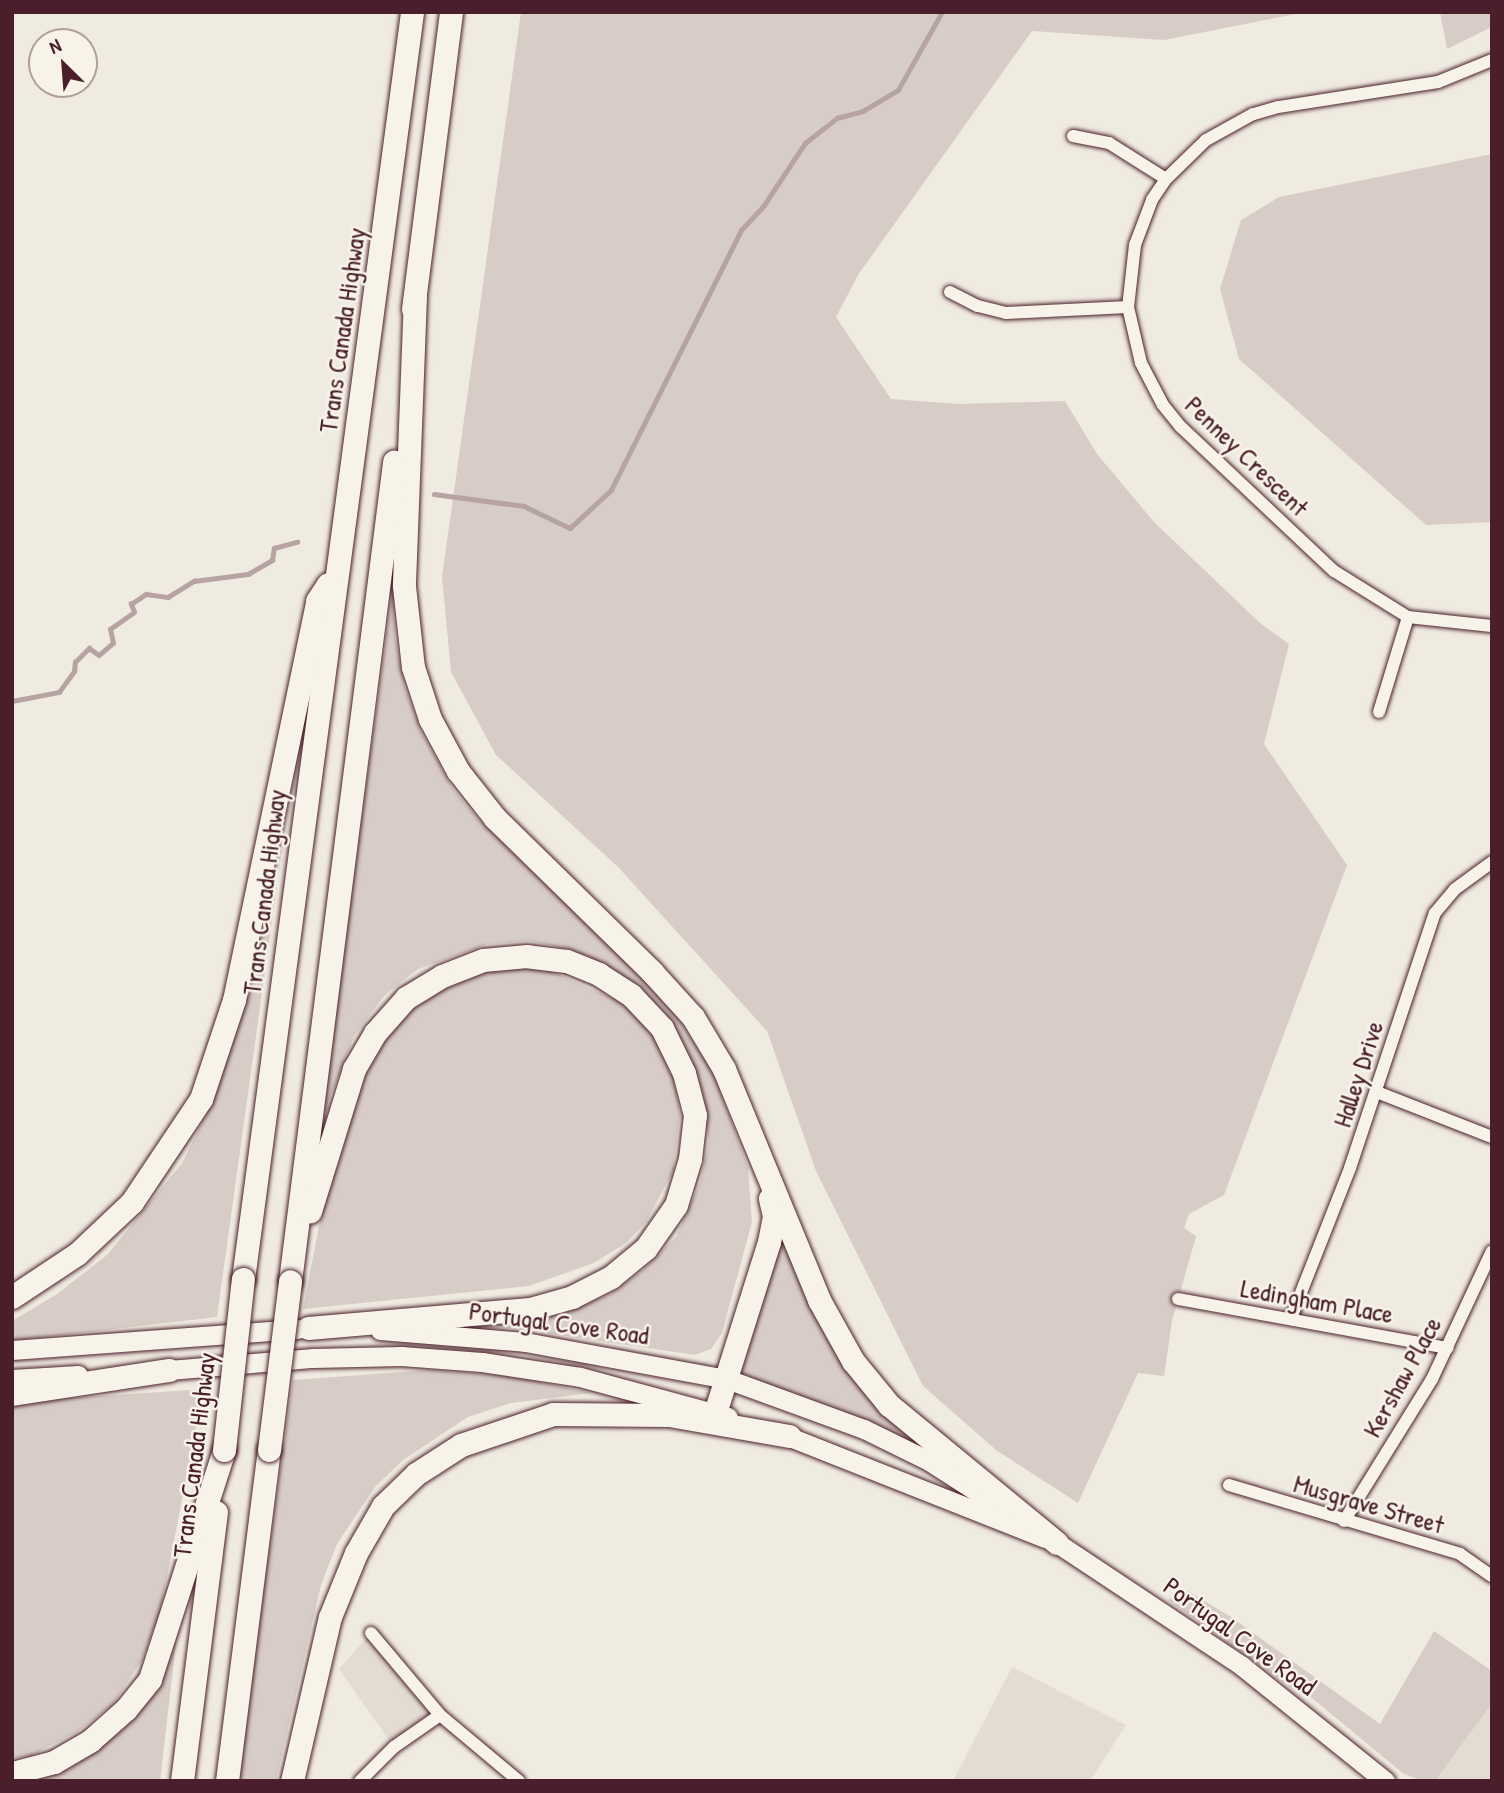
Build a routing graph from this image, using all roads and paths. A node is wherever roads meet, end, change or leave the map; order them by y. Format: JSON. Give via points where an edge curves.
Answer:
{"nodes":[{"id":1,"x":412,"y":12,"type":"edge"},
{"id":2,"x":451,"y":12,"type":"edge"},
{"id":3,"x":1492,"y":60,"type":"edge"},
{"id":4,"x":1073,"y":136,"type":"dead end"},
{"id":5,"x":1166,"y":179,"type":"junction"},
{"id":6,"x":950,"y":292,"type":"dead end"},
{"id":7,"x":415,"y":296,"type":"junction"},
{"id":8,"x":1128,"y":307,"type":"junction"},
{"id":9,"x":338,"y":570,"type":"junction"},
{"id":10,"x":1408,"y":617,"type":"junction"},
{"id":11,"x":1492,"y":626,"type":"edge"},
{"id":12,"x":1380,"y":712,"type":"dead end"},
{"id":13,"x":1492,"y":862,"type":"edge"},
{"id":14,"x":1377,"y":1093,"type":"junction"},
{"id":15,"x":1492,"y":1137,"type":"edge"},
{"id":16,"x":760,"y":1156,"type":"junction"},
{"id":17,"x":1492,"y":1251,"type":"edge"},
{"id":18,"x":290,"y":1281,"type":"junction"},
{"id":19,"x":12,"y":1297,"type":"edge"},
{"id":20,"x":1178,"y":1299,"type":"dead end"},
{"id":21,"x":1291,"y":1318,"type":"junction"},
{"id":22,"x":308,"y":1328,"type":"junction"},
{"id":23,"x":1448,"y":1348,"type":"junction"},
{"id":24,"x":12,"y":1350,"type":"edge"},
{"id":25,"x":170,"y":1370,"type":"junction"},
{"id":26,"x":12,"y":1379,"type":"edge"},
{"id":27,"x":727,"y":1379,"type":"junction"},
{"id":28,"x":12,"y":1394,"type":"edge"},
{"id":29,"x":715,"y":1413,"type":"junction"},
{"id":30,"x":789,"y":1436,"type":"junction"},
{"id":31,"x":224,"y":1450,"type":"junction"},
{"id":32,"x":1230,"y":1485,"type":"dead end"},
{"id":33,"x":1344,"y":1521,"type":"junction"},
{"id":34,"x":1057,"y":1543,"type":"junction"},
{"id":35,"x":1492,"y":1576,"type":"edge"},
{"id":36,"x":371,"y":1633,"type":"dead end"},
{"id":37,"x":440,"y":1715,"type":"junction"},
{"id":38,"x":12,"y":1773,"type":"edge"},
{"id":39,"x":182,"y":1781,"type":"edge"},
{"id":40,"x":227,"y":1781,"type":"edge"},
{"id":41,"x":292,"y":1781,"type":"edge"},
{"id":42,"x":360,"y":1781,"type":"edge"},
{"id":43,"x":519,"y":1781,"type":"edge"},
{"id":44,"x":1385,"y":1781,"type":"edge"}],
"edges":[{"from":1,"to":9,"type":"highway","name":"Trans Canada Highway"},
{"from":2,"to":7,"type":"highway"},
{"from":3,"to":5,"type":"street","name":"Penney Crescent","via":[[1438,82],[1253,114],[1206,141]]},
{"from":4,"to":5,"type":"street","via":[[1109,143]]},
{"from":5,"to":8,"type":"street","name":"Penney Crescent","via":[[1141,227]]},
{"from":6,"to":8,"type":"street","via":[[1006,313]]},
{"from":7,"to":16,"type":"highway","via":[[404,586],[413,667],[430,719],[458,771],[495,818],[693,1017],[724,1069]]},
{"from":7,"to":18,"type":"highway"},
{"from":8,"to":10,"type":"street","name":"Penney Crescent","via":[[1141,363],[1181,427],[1334,571]]},
{"from":9,"to":19,"type":"highway","via":[[317,601],[234,1000],[201,1099],[132,1202],[77,1254]]},
{"from":9,"to":31,"type":"highway","name":"Trans Canada Highway","bridge":true},
{"from":10,"to":11,"type":"street","name":"Penney Crescent"},
{"from":10,"to":12,"type":"street"},
{"from":13,"to":14,"type":"street","name":"Halley Drive","via":[[1455,889],[1435,913]]},
{"from":14,"to":15,"type":"street"},
{"from":14,"to":21,"type":"street","name":"Halley Drive"},
{"from":16,"to":27,"type":"highway","via":[[774,1216]]},
{"from":16,"to":34,"type":"highway","via":[[819,1300],[853,1361],[889,1405]]},
{"from":17,"to":23,"type":"street","name":"Kershaw Place"},
{"from":18,"to":22,"type":"highway","via":[[354,1069],[375,1033],[406,998],[442,976],[483,960],[527,956],[566,961],[598,974],[631,995],[662,1028],[684,1073],[695,1115],[690,1159],[676,1205],[646,1248],[611,1277],[572,1297],[530,1309]]},
{"from":18,"to":40,"type":"highway","bridge":true},
{"from":20,"to":21,"type":"street","name":"Ledingham Place"},
{"from":21,"to":23,"type":"street","name":"Ledingham Place"},
{"from":22,"to":24,"type":"main road","name":"Portugal Cove Road"},
{"from":22,"to":27,"type":"main road","name":"Portugal Cove Road","via":[[428,1332],[525,1342]]},
{"from":23,"to":33,"type":"street","name":"Kershaw Place"},
{"from":25,"to":26,"type":"main road","name":"Portugal Cove Road"},
{"from":25,"to":28,"type":"highway"},
{"from":25,"to":29,"type":"main road","name":"Portugal Cove Road","via":[[313,1358],[482,1362],[580,1377]]},
{"from":27,"to":29,"type":"highway"},
{"from":27,"to":34,"type":"main road","name":"Portugal Cove Road","via":[[864,1429],[918,1455]]},
{"from":29,"to":30,"type":"main road","name":"Portugal Cove Road"},
{"from":30,"to":34,"type":"main road","name":"Portugal Cove Road"},
{"from":30,"to":41,"type":"highway","via":[[669,1415],[553,1414],[461,1446],[416,1474],[383,1506],[356,1553],[330,1616]]},
{"from":31,"to":38,"type":"highway","via":[[166,1641],[150,1679],[90,1741],[54,1762]]},
{"from":31,"to":39,"type":"highway","name":"Trans Canada Highway"},
{"from":32,"to":33,"type":"street","name":"Musgrave Street"},
{"from":33,"to":35,"type":"street","name":"Musgrave Street","via":[[1460,1554]]},
{"from":34,"to":44,"type":"main road","name":"Portugal Cove Road","via":[[1242,1666]]},
{"from":36,"to":37,"type":"street"},
{"from":37,"to":42,"type":"street","via":[[394,1747]]},
{"from":37,"to":43,"type":"street"}]}
